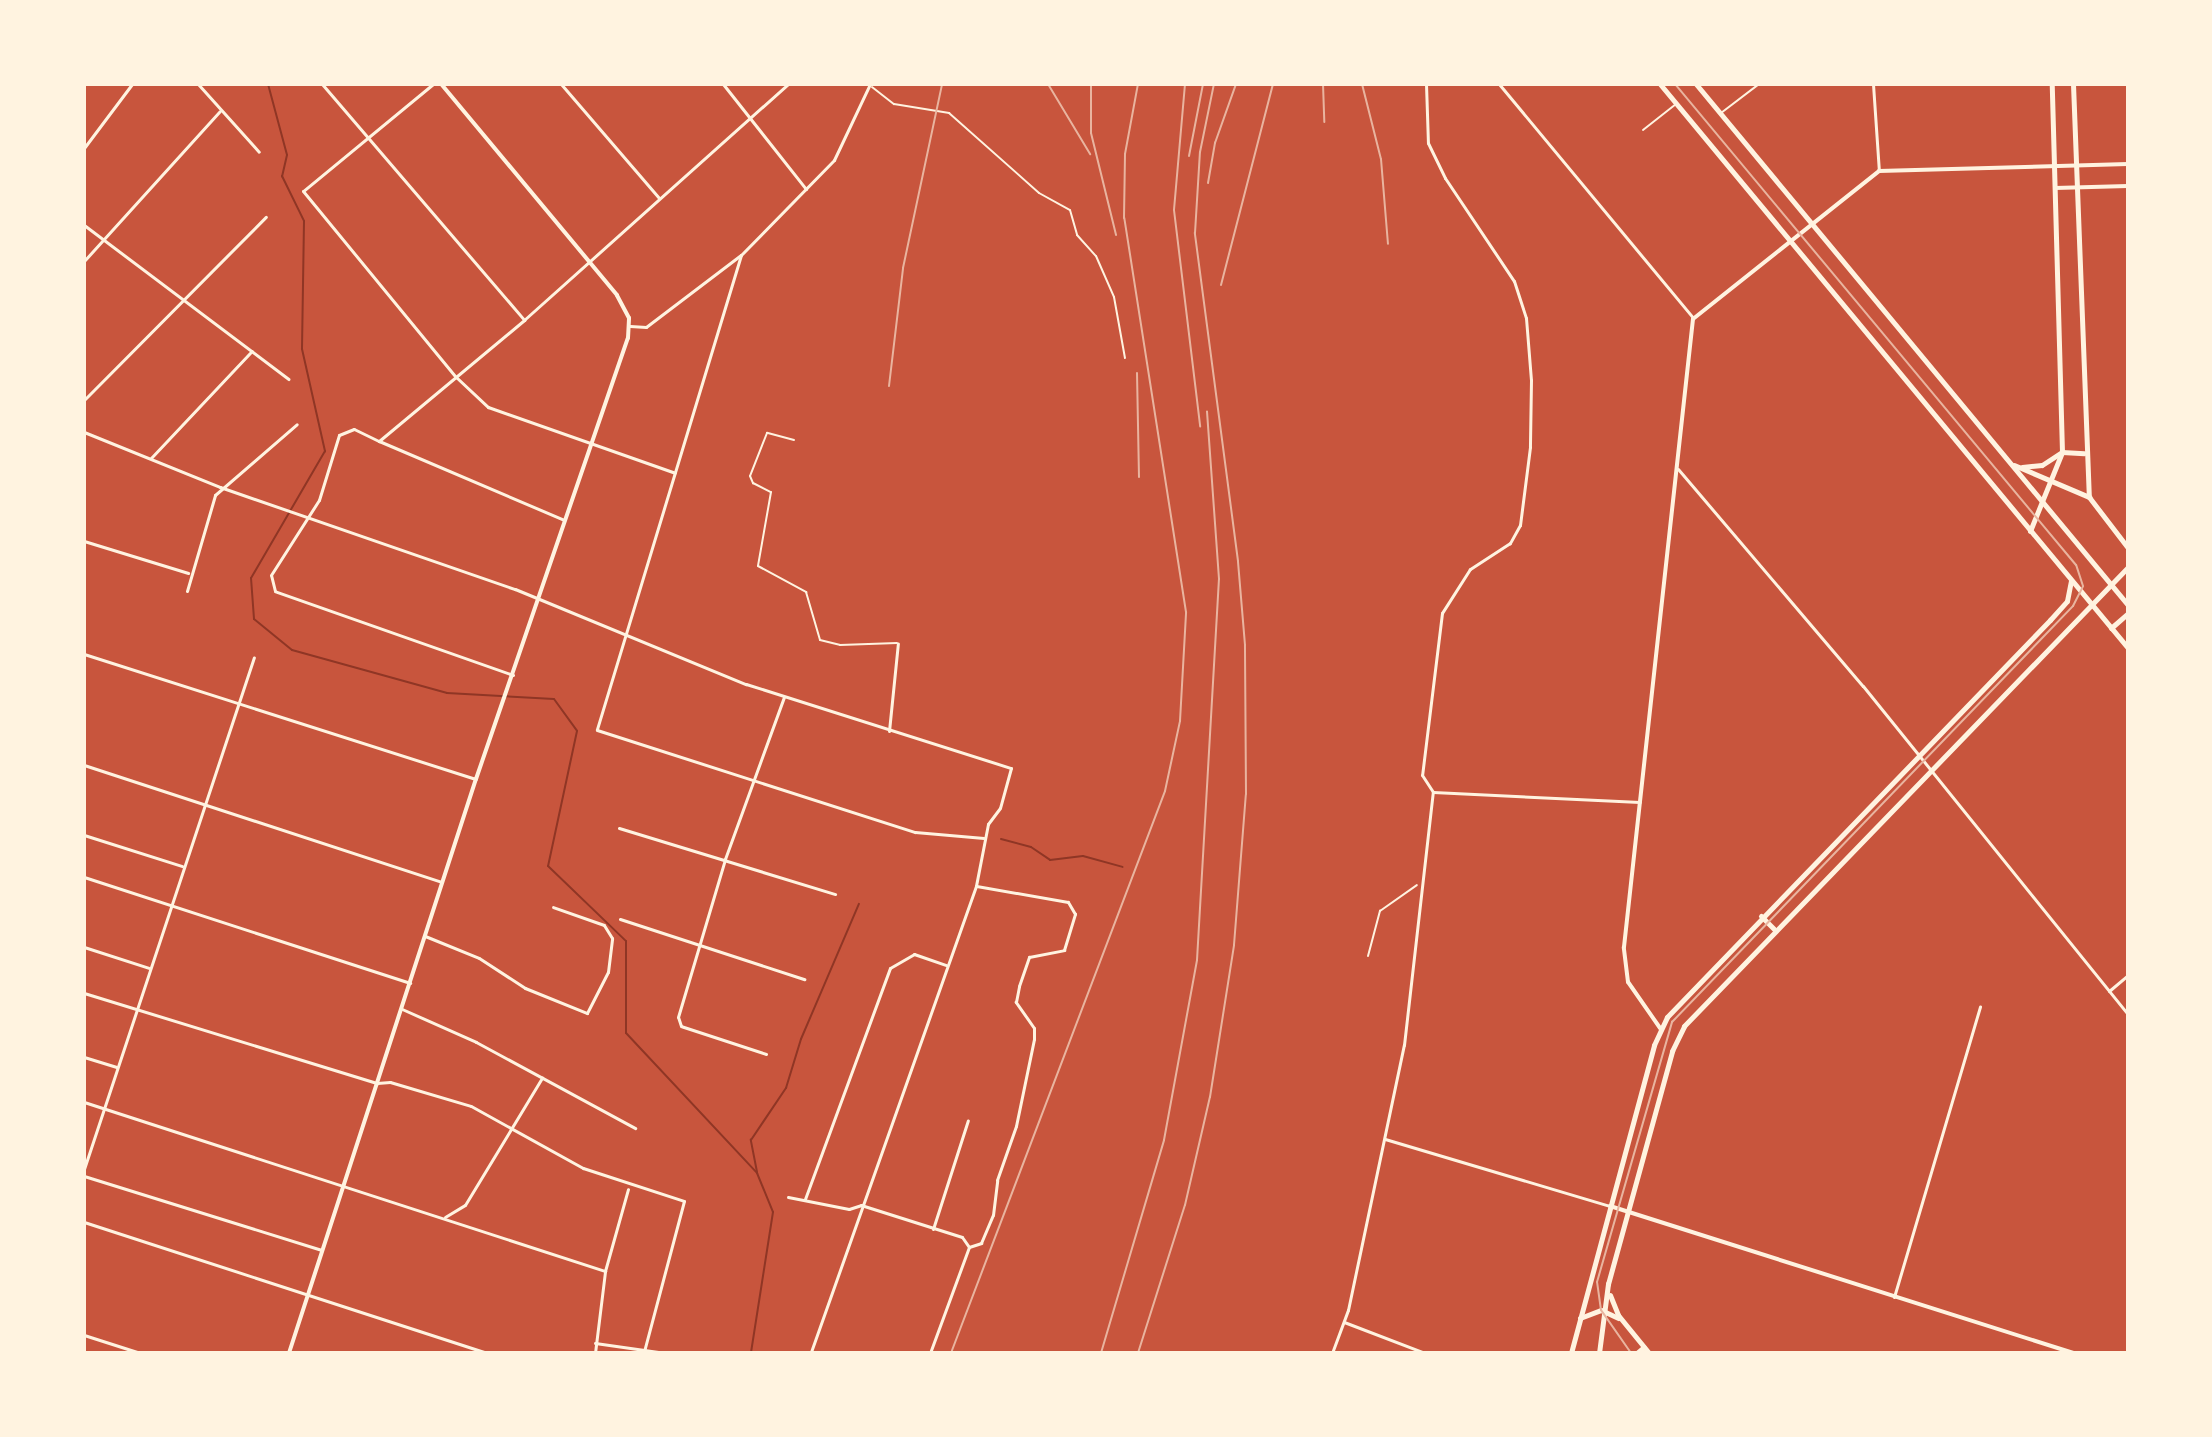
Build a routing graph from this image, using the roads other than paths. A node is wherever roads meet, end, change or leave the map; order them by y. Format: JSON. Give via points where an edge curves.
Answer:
{"nodes":[{"id":1,"x":132,"y":84,"type":"edge"},
{"id":2,"x":198,"y":84,"type":"edge"},
{"id":3,"x":322,"y":84,"type":"edge"},
{"id":4,"x":433,"y":84,"type":"edge"},
{"id":5,"x":441,"y":84,"type":"edge"},
{"id":6,"x":561,"y":84,"type":"edge"},
{"id":7,"x":723,"y":84,"type":"edge"},
{"id":8,"x":788,"y":84,"type":"edge"},
{"id":9,"x":1426,"y":84,"type":"edge"},
{"id":10,"x":1499,"y":84,"type":"edge"},
{"id":11,"x":1660,"y":84,"type":"edge"},
{"id":12,"x":1696,"y":84,"type":"edge"},
{"id":13,"x":1759,"y":84,"type":"edge"},
{"id":14,"x":1873,"y":84,"type":"edge"},
{"id":15,"x":2052,"y":84,"type":"edge"},
{"id":16,"x":2073,"y":84,"type":"edge"},
{"id":17,"x":871,"y":85,"type":"edge"},
{"id":18,"x":1677,"y":104,"type":"junction"},
{"id":19,"x":220,"y":111,"type":"junction"},
{"id":20,"x":1720,"y":114,"type":"junction"},
{"id":21,"x":750,"y":119,"type":"junction"},
{"id":22,"x":1643,"y":130,"type":"dead end"},
{"id":23,"x":370,"y":136,"type":"junction"},
{"id":24,"x":84,"y":148,"type":"edge"},
{"id":25,"x":259,"y":152,"type":"dead end"},
{"id":26,"x":2128,"y":164,"type":"edge"},
{"id":27,"x":2076,"y":165,"type":"junction"},
{"id":28,"x":2054,"y":166,"type":"junction"},
{"id":29,"x":1879,"y":171,"type":"junction"},
{"id":30,"x":2128,"y":186,"type":"edge"},
{"id":31,"x":2055,"y":188,"type":"junction"},
{"id":32,"x":2076,"y":188,"type":"junction"},
{"id":33,"x":806,"y":189,"type":"junction"},
{"id":34,"x":659,"y":198,"type":"junction"},
{"id":35,"x":266,"y":217,"type":"dead end"},
{"id":36,"x":1810,"y":223,"type":"junction"},
{"id":37,"x":84,"y":225,"type":"edge"},
{"id":38,"x":102,"y":238,"type":"junction"},
{"id":39,"x":1788,"y":240,"type":"junction"},
{"id":40,"x":741,"y":255,"type":"junction"},
{"id":41,"x":84,"y":261,"type":"edge"},
{"id":42,"x":591,"y":261,"type":"junction"},
{"id":43,"x":182,"y":299,"type":"junction"},
{"id":44,"x":1693,"y":319,"type":"junction"},
{"id":45,"x":524,"y":320,"type":"junction"},
{"id":46,"x":630,"y":326,"type":"junction"},
{"id":47,"x":252,"y":351,"type":"junction"},
{"id":48,"x":1125,"y":358,"type":"dead end"},
{"id":49,"x":456,"y":377,"type":"junction"},
{"id":50,"x":288,"y":379,"type":"dead end"},
{"id":51,"x":84,"y":400,"type":"edge"},
{"id":52,"x":297,"y":424,"type":"dead end"},
{"id":53,"x":84,"y":432,"type":"edge"},
{"id":54,"x":794,"y":440,"type":"dead end"},
{"id":55,"x":379,"y":441,"type":"junction"},
{"id":56,"x":588,"y":447,"type":"junction"},
{"id":57,"x":2062,"y":452,"type":"junction"},
{"id":58,"x":2084,"y":453,"type":"junction"},
{"id":59,"x":151,"y":458,"type":"junction"},
{"id":60,"x":2012,"y":465,"type":"junction"},
{"id":61,"x":2022,"y":467,"type":"junction"},
{"id":62,"x":1678,"y":469,"type":"junction"},
{"id":63,"x":675,"y":473,"type":"junction"},
{"id":64,"x":2054,"y":480,"type":"junction"},
{"id":65,"x":220,"y":487,"type":"junction"},
{"id":66,"x":2089,"y":497,"type":"junction"},
{"id":67,"x":2040,"y":499,"type":"junction"},
{"id":68,"x":307,"y":514,"type":"junction"},
{"id":69,"x":564,"y":520,"type":"junction"},
{"id":70,"x":2030,"y":531,"type":"junction"},
{"id":71,"x":84,"y":541,"type":"edge"},
{"id":72,"x":2127,"y":545,"type":"edge"},
{"id":73,"x":2128,"y":568,"type":"edge"},
{"id":74,"x":188,"y":573,"type":"junction"},
{"id":75,"x":2071,"y":581,"type":"junction"},
{"id":76,"x":2127,"y":582,"type":"edge"},
{"id":77,"x":2111,"y":584,"type":"junction"},
{"id":78,"x":187,"y":591,"type":"dead end"},
{"id":79,"x":2128,"y":597,"type":"edge"},
{"id":80,"x":538,"y":601,"type":"junction"},
{"id":81,"x":2091,"y":604,"type":"junction"},
{"id":82,"x":2128,"y":605,"type":"edge"},
{"id":83,"x":2128,"y":613,"type":"edge"},
{"id":84,"x":2111,"y":628,"type":"junction"},
{"id":85,"x":624,"y":633,"type":"junction"},
{"id":86,"x":898,"y":643,"type":"joint"},
{"id":87,"x":2128,"y":648,"type":"edge"},
{"id":88,"x":84,"y":654,"type":"edge"},
{"id":89,"x":254,"y":657,"type":"dead end"},
{"id":90,"x":513,"y":675,"type":"junction"},
{"id":91,"x":784,"y":697,"type":"junction"},
{"id":92,"x":236,"y":703,"type":"junction"},
{"id":93,"x":889,"y":731,"type":"junction"},
{"id":94,"x":1918,"y":754,"type":"junction"},
{"id":95,"x":84,"y":765,"type":"edge"},
{"id":96,"x":1929,"y":770,"type":"junction"},
{"id":97,"x":476,"y":779,"type":"junction"},
{"id":98,"x":755,"y":781,"type":"junction"},
{"id":99,"x":1433,"y":792,"type":"junction"},
{"id":100,"x":1640,"y":802,"type":"junction"},
{"id":101,"x":203,"y":803,"type":"junction"},
{"id":102,"x":619,"y":828,"type":"dead end"},
{"id":103,"x":84,"y":835,"type":"edge"},
{"id":104,"x":984,"y":838,"type":"junction"},
{"id":105,"x":725,"y":859,"type":"junction"},
{"id":106,"x":182,"y":866,"type":"junction"},
{"id":107,"x":84,"y":877,"type":"edge"},
{"id":108,"x":443,"y":882,"type":"junction"},
{"id":109,"x":1417,"y":885,"type":"dead end"},
{"id":110,"x":976,"y":886,"type":"junction"},
{"id":111,"x":835,"y":894,"type":"dead end"},
{"id":112,"x":170,"y":904,"type":"junction"},
{"id":113,"x":553,"y":907,"type":"dead end"},
{"id":114,"x":1761,"y":916,"type":"junction"},
{"id":115,"x":620,"y":919,"type":"dead end"},
{"id":116,"x":1774,"y":929,"type":"junction"},
{"id":117,"x":425,"y":936,"type":"junction"},
{"id":118,"x":702,"y":943,"type":"junction"},
{"id":119,"x":84,"y":947,"type":"edge"},
{"id":120,"x":1368,"y":956,"type":"dead end"},
{"id":121,"x":947,"y":965,"type":"junction"},
{"id":122,"x":149,"y":968,"type":"junction"},
{"id":123,"x":2128,"y":975,"type":"edge"},
{"id":124,"x":804,"y":979,"type":"dead end"},
{"id":125,"x":410,"y":983,"type":"junction"},
{"id":126,"x":2109,"y":991,"type":"junction"},
{"id":127,"x":84,"y":993,"type":"edge"},
{"id":128,"x":1980,"y":1006,"type":"dead end"},
{"id":129,"x":402,"y":1009,"type":"junction"},
{"id":130,"x":136,"y":1010,"type":"junction"},
{"id":131,"x":2128,"y":1014,"type":"edge"},
{"id":132,"x":1660,"y":1028,"type":"junction"},
{"id":133,"x":766,"y":1054,"type":"dead end"},
{"id":134,"x":84,"y":1057,"type":"edge"},
{"id":135,"x":117,"y":1067,"type":"junction"},
{"id":136,"x":542,"y":1078,"type":"junction"},
{"id":137,"x":377,"y":1083,"type":"junction"},
{"id":138,"x":84,"y":1102,"type":"edge"},
{"id":139,"x":104,"y":1109,"type":"junction"},
{"id":140,"x":968,"y":1120,"type":"dead end"},
{"id":141,"x":514,"y":1128,"type":"junction"},
{"id":142,"x":635,"y":1128,"type":"dead end"},
{"id":143,"x":1385,"y":1139,"type":"junction"},
{"id":144,"x":84,"y":1169,"type":"edge"},
{"id":145,"x":84,"y":1176,"type":"edge"},
{"id":146,"x":343,"y":1187,"type":"junction"},
{"id":147,"x":629,"y":1187,"type":"junction"},
{"id":148,"x":788,"y":1197,"type":"dead end"},
{"id":149,"x":805,"y":1199,"type":"junction"},
{"id":150,"x":861,"y":1205,"type":"junction"},
{"id":151,"x":1610,"y":1206,"type":"junction"},
{"id":152,"x":1628,"y":1213,"type":"junction"},
{"id":153,"x":443,"y":1218,"type":"junction"},
{"id":154,"x":84,"y":1222,"type":"edge"},
{"id":155,"x":933,"y":1229,"type":"junction"},
{"id":156,"x":969,"y":1247,"type":"junction"},
{"id":157,"x":323,"y":1251,"type":"junction"},
{"id":158,"x":605,"y":1271,"type":"junction"},
{"id":159,"x":1608,"y":1284,"type":"junction"},
{"id":160,"x":308,"y":1294,"type":"junction"},
{"id":161,"x":1894,"y":1297,"type":"junction"},
{"id":162,"x":1606,"y":1310,"type":"junction"},
{"id":163,"x":1579,"y":1319,"type":"junction"},
{"id":164,"x":1344,"y":1322,"type":"junction"},
{"id":165,"x":1625,"y":1324,"type":"junction"},
{"id":166,"x":84,"y":1335,"type":"edge"},
{"id":167,"x":595,"y":1343,"type":"junction"},
{"id":168,"x":1644,"y":1347,"type":"junction"},
{"id":169,"x":644,"y":1351,"type":"junction"},
{"id":170,"x":140,"y":1353,"type":"edge"},
{"id":171,"x":289,"y":1353,"type":"edge"},
{"id":172,"x":486,"y":1353,"type":"edge"},
{"id":173,"x":595,"y":1353,"type":"edge"},
{"id":174,"x":665,"y":1353,"type":"edge"},
{"id":175,"x":811,"y":1353,"type":"edge"},
{"id":176,"x":930,"y":1353,"type":"edge"},
{"id":177,"x":1332,"y":1353,"type":"edge"},
{"id":178,"x":1425,"y":1353,"type":"edge"},
{"id":179,"x":1571,"y":1353,"type":"edge"},
{"id":180,"x":1599,"y":1353,"type":"edge"},
{"id":181,"x":1637,"y":1353,"type":"edge"},
{"id":182,"x":1649,"y":1353,"type":"edge"},
{"id":183,"x":2074,"y":1353,"type":"edge"}],
"edges":[{"from":1,"to":24,"type":"street"},
{"from":2,"to":19,"type":"street"},
{"from":3,"to":23,"type":"street"},
{"from":4,"to":23,"type":"street"},
{"from":5,"to":42,"type":"street"},
{"from":6,"to":34,"type":"street"},
{"from":7,"to":21,"type":"street"},
{"from":8,"to":21,"type":"street"},
{"from":9,"to":99,"type":"street","via":[[1424,119],[1431,152],[1504,261],[1522,302],[1529,350],[1530,447],[1515,535],[1470,569],[1442,613],[1422,775]]},
{"from":10,"to":44,"type":"street"},
{"from":11,"to":18,"type":"main road"},
{"from":12,"to":20,"type":"main road"},
{"from":13,"to":20,"type":"lane"},
{"from":14,"to":29,"type":"street"},
{"from":15,"to":28,"type":"main road"},
{"from":16,"to":27,"type":"main road"},
{"from":17,"to":33,"type":"street","via":[[834,160]]},
{"from":17,"to":48,"type":"lane","via":[[894,104],[949,113],[1039,193],[1070,210],[1077,235],[1096,256],[1114,297]]},
{"from":18,"to":22,"type":"lane"},
{"from":18,"to":39,"type":"main road"},
{"from":19,"to":25,"type":"street"},
{"from":19,"to":38,"type":"street"},
{"from":20,"to":36,"type":"main road"},
{"from":21,"to":33,"type":"street"},
{"from":21,"to":34,"type":"street"},
{"from":23,"to":45,"type":"street"},
{"from":23,"to":49,"type":"street","via":[[303,191]]},
{"from":26,"to":27,"type":"street"},
{"from":27,"to":28,"type":"street"},
{"from":27,"to":32,"type":"main road"},
{"from":28,"to":29,"type":"street"},
{"from":28,"to":31,"type":"main road"},
{"from":29,"to":36,"type":"street"},
{"from":30,"to":32,"type":"street"},
{"from":31,"to":32,"type":"street"},
{"from":31,"to":57,"type":"main road"},
{"from":32,"to":58,"type":"main road"},
{"from":33,"to":40,"type":"street"},
{"from":34,"to":42,"type":"street"},
{"from":35,"to":43,"type":"street"},
{"from":36,"to":39,"type":"street"},
{"from":36,"to":60,"type":"main road"},
{"from":37,"to":38,"type":"street"},
{"from":38,"to":41,"type":"street"},
{"from":38,"to":43,"type":"street"},
{"from":39,"to":44,"type":"street"},
{"from":39,"to":70,"type":"main road"},
{"from":40,"to":46,"type":"street","via":[[646,327]]},
{"from":40,"to":63,"type":"street"},
{"from":42,"to":45,"type":"street"},
{"from":42,"to":46,"type":"street","via":[[625,309]]},
{"from":43,"to":47,"type":"street"},
{"from":43,"to":51,"type":"street"},
{"from":44,"to":62,"type":"street"},
{"from":45,"to":49,"type":"street"},
{"from":46,"to":56,"type":"street"},
{"from":47,"to":50,"type":"street"},
{"from":47,"to":59,"type":"street"},
{"from":49,"to":55,"type":"street"},
{"from":49,"to":56,"type":"street","via":[[488,407]]},
{"from":52,"to":65,"type":"street"},
{"from":53,"to":59,"type":"street"},
{"from":54,"to":86,"type":"lane","via":[[767,433],[750,476],[771,492],[758,566],[806,592],[820,640],[840,645]]},
{"from":55,"to":68,"type":"street","via":[[354,429],[339,435],[319,500]]},
{"from":55,"to":69,"type":"street"},
{"from":56,"to":63,"type":"street"},
{"from":56,"to":69,"type":"street"},
{"from":57,"to":58,"type":"main road"},
{"from":57,"to":61,"type":"main road","via":[[2042,465]]},
{"from":57,"to":64,"type":"main road"},
{"from":58,"to":66,"type":"main road"},
{"from":59,"to":65,"type":"street"},
{"from":60,"to":61,"type":"main road"},
{"from":60,"to":67,"type":"main road"},
{"from":61,"to":64,"type":"main road"},
{"from":62,"to":94,"type":"street"},
{"from":62,"to":100,"type":"street"},
{"from":63,"to":85,"type":"street"},
{"from":64,"to":66,"type":"main road"},
{"from":64,"to":67,"type":"main road"},
{"from":65,"to":68,"type":"street"},
{"from":65,"to":74,"type":"street"},
{"from":66,"to":72,"type":"main road"},
{"from":67,"to":70,"type":"main road"},
{"from":67,"to":77,"type":"main road"},
{"from":68,"to":80,"type":"street"},
{"from":68,"to":90,"type":"street","via":[[271,575],[275,591]]},
{"from":69,"to":80,"type":"street"},
{"from":70,"to":75,"type":"main road"},
{"from":71,"to":74,"type":"street"},
{"from":73,"to":76,"type":"main road"},
{"from":73,"to":77,"type":"main road"},
{"from":74,"to":78,"type":"street"},
{"from":75,"to":81,"type":"main road"},
{"from":75,"to":94,"type":"main road","via":[[2067,601]]},
{"from":76,"to":77,"type":"street"},
{"from":76,"to":79,"type":"main road"},
{"from":77,"to":81,"type":"main road"},
{"from":77,"to":82,"type":"main road"},
{"from":80,"to":85,"type":"street"},
{"from":80,"to":90,"type":"street"},
{"from":81,"to":84,"type":"main road"},
{"from":81,"to":96,"type":"main road"},
{"from":83,"to":84,"type":"main road"},
{"from":84,"to":87,"type":"main road"},
{"from":85,"to":91,"type":"street"},
{"from":85,"to":98,"type":"street","via":[[597,730]]},
{"from":86,"to":93,"type":"street"},
{"from":88,"to":92,"type":"street"},
{"from":89,"to":92,"type":"street"},
{"from":90,"to":97,"type":"street"},
{"from":91,"to":93,"type":"street"},
{"from":91,"to":98,"type":"street"},
{"from":92,"to":97,"type":"street"},
{"from":92,"to":101,"type":"street"},
{"from":93,"to":104,"type":"street","via":[[1011,768]]},
{"from":94,"to":96,"type":"street"},
{"from":94,"to":114,"type":"main road"},
{"from":95,"to":101,"type":"street"},
{"from":96,"to":116,"type":"main road"},
{"from":96,"to":126,"type":"street"},
{"from":97,"to":108,"type":"street"},
{"from":98,"to":104,"type":"street","via":[[915,832]]},
{"from":98,"to":105,"type":"street"},
{"from":99,"to":100,"type":"street"},
{"from":99,"to":143,"type":"street","via":[[1404,1045]]},
{"from":100,"to":132,"type":"street","via":[[1624,962],[1632,991]]},
{"from":101,"to":106,"type":"street"},
{"from":101,"to":108,"type":"street"},
{"from":102,"to":105,"type":"street"},
{"from":103,"to":106,"type":"street"},
{"from":104,"to":110,"type":"street"},
{"from":105,"to":111,"type":"street"},
{"from":105,"to":118,"type":"street"},
{"from":106,"to":112,"type":"street"},
{"from":107,"to":112,"type":"street"},
{"from":108,"to":117,"type":"street"},
{"from":109,"to":120,"type":"lane","via":[[1380,911]]},
{"from":110,"to":121,"type":"street"},
{"from":110,"to":156,"type":"street","via":[[1068,902],[1075,914],[1064,950],[1029,957],[1019,986],[1016,1002],[1034,1028],[1034,1039],[1016,1126],[997,1180],[993,1215],[981,1243]]},
{"from":112,"to":122,"type":"street"},
{"from":112,"to":125,"type":"street"},
{"from":113,"to":117,"type":"street","via":[[604,925],[612,938],[608,972],[587,1013],[525,988],[479,958]]},
{"from":114,"to":116,"type":"main road"},
{"from":114,"to":132,"type":"main road","via":[[1683,996]]},
{"from":115,"to":118,"type":"street"},
{"from":116,"to":152,"type":"main road","via":[[1677,1038]]},
{"from":117,"to":125,"type":"street"},
{"from":118,"to":124,"type":"street"},
{"from":118,"to":133,"type":"street","via":[[678,1017],[681,1026]]},
{"from":119,"to":122,"type":"street"},
{"from":121,"to":149,"type":"street","via":[[914,954],[890,968]]},
{"from":121,"to":150,"type":"street"},
{"from":122,"to":130,"type":"street"},
{"from":123,"to":126,"type":"street"},
{"from":125,"to":129,"type":"street"},
{"from":126,"to":131,"type":"street"},
{"from":127,"to":130,"type":"street"},
{"from":128,"to":161,"type":"street"},
{"from":129,"to":136,"type":"street"},
{"from":129,"to":137,"type":"street"},
{"from":130,"to":135,"type":"street"},
{"from":130,"to":137,"type":"street"},
{"from":132,"to":151,"type":"main road"},
{"from":134,"to":135,"type":"street"},
{"from":135,"to":139,"type":"street"},
{"from":136,"to":141,"type":"street"},
{"from":136,"to":142,"type":"street"},
{"from":137,"to":141,"type":"street","via":[[390,1082],[471,1106]]},
{"from":137,"to":146,"type":"street"},
{"from":138,"to":139,"type":"street"},
{"from":139,"to":144,"type":"street"},
{"from":139,"to":146,"type":"street"},
{"from":140,"to":155,"type":"street"},
{"from":141,"to":147,"type":"street","via":[[583,1168]]},
{"from":141,"to":153,"type":"street","via":[[465,1205]]},
{"from":143,"to":151,"type":"street"},
{"from":143,"to":164,"type":"street"},
{"from":145,"to":157,"type":"street"},
{"from":146,"to":153,"type":"street"},
{"from":146,"to":157,"type":"street"},
{"from":147,"to":158,"type":"street"},
{"from":147,"to":169,"type":"street","via":[[684,1201]]},
{"from":148,"to":149,"type":"street"},
{"from":149,"to":150,"type":"street","via":[[849,1209]]},
{"from":150,"to":155,"type":"street"},
{"from":150,"to":175,"type":"street"},
{"from":151,"to":152,"type":"street"},
{"from":151,"to":163,"type":"main road"},
{"from":152,"to":159,"type":"main road"},
{"from":152,"to":161,"type":"street"},
{"from":153,"to":158,"type":"street"},
{"from":154,"to":160,"type":"street"},
{"from":155,"to":156,"type":"street","via":[[962,1237]]},
{"from":156,"to":176,"type":"street"},
{"from":157,"to":160,"type":"street"},
{"from":158,"to":167,"type":"street"},
{"from":159,"to":162,"type":"main road"},
{"from":159,"to":165,"type":"main road"},
{"from":160,"to":171,"type":"street"},
{"from":160,"to":172,"type":"street"},
{"from":161,"to":183,"type":"street"},
{"from":162,"to":163,"type":"main road"},
{"from":162,"to":165,"type":"main road"},
{"from":162,"to":180,"type":"main road"},
{"from":163,"to":179,"type":"main road"},
{"from":164,"to":177,"type":"street"},
{"from":164,"to":178,"type":"street"},
{"from":165,"to":168,"type":"main road"},
{"from":166,"to":170,"type":"street"},
{"from":167,"to":169,"type":"street"},
{"from":167,"to":173,"type":"street"},
{"from":168,"to":181,"type":"main road"},
{"from":168,"to":182,"type":"main road"},
{"from":169,"to":174,"type":"street"}]}
